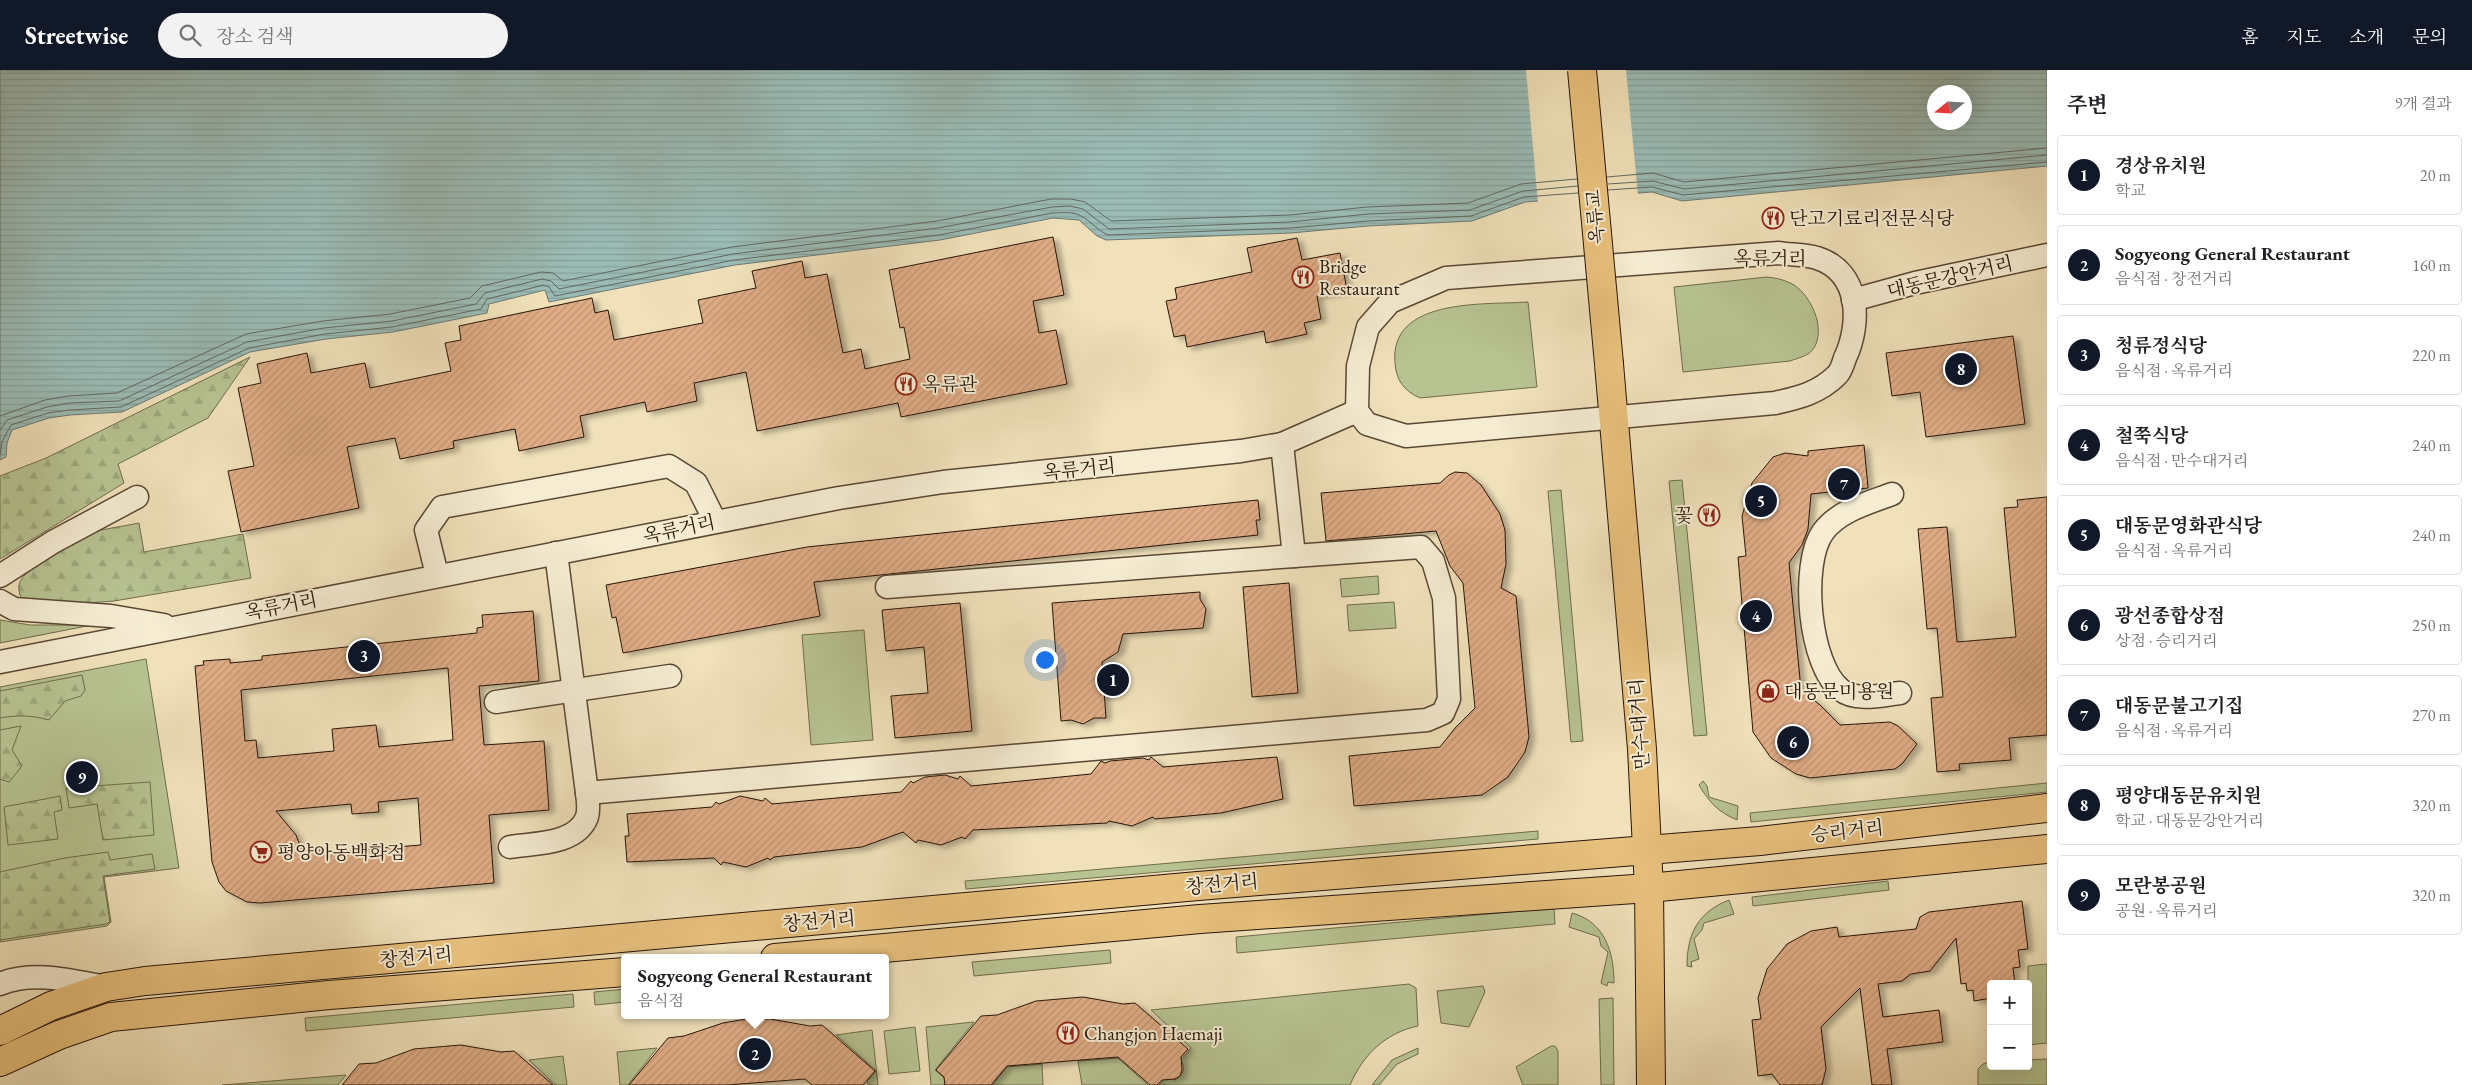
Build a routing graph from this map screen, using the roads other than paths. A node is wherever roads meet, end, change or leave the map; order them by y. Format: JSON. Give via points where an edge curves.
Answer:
{"nodes":[{"id":1,"x":1582,"y":70,"type":"edge"},
{"id":2,"x":2047,"y":255,"type":"edge"},
{"id":3,"x":1853,"y":300,"type":"junction"},
{"id":4,"x":1609,"y":364,"type":"joint"},
{"id":5,"x":1357,"y":411,"type":"junction"},
{"id":6,"x":1613,"y":418,"type":"junction"},
{"id":7,"x":1282,"y":444,"type":"junction"},
{"id":8,"x":1892,"y":494,"type":"dead end"},
{"id":9,"x":137,"y":497,"type":"dead end"},
{"id":10,"x":715,"y":521,"type":"junction"},
{"id":11,"x":556,"y":553,"type":"junction"},
{"id":12,"x":1294,"y":556,"type":"junction"},
{"id":13,"x":438,"y":575,"type":"junction"},
{"id":14,"x":0,"y":576,"type":"edge"},
{"id":15,"x":888,"y":587,"type":"dead end"},
{"id":16,"x":0,"y":601,"type":"edge"},
{"id":17,"x":175,"y":627,"type":"junction"},
{"id":18,"x":0,"y":662,"type":"edge"},
{"id":19,"x":670,"y":676,"type":"dead end"},
{"id":20,"x":574,"y":691,"type":"junction"},
{"id":21,"x":1900,"y":693,"type":"dead end"},
{"id":22,"x":496,"y":702,"type":"dead end"},
{"id":23,"x":588,"y":793,"type":"junction"},
{"id":24,"x":2047,"y":808,"type":"edge"},
{"id":25,"x":510,"y":847,"type":"dead end"},
{"id":26,"x":1647,"y":849,"type":"junction"},
{"id":27,"x":2047,"y":849,"type":"edge"},
{"id":28,"x":1649,"y":888,"type":"junction"},
{"id":29,"x":819,"y":954,"type":"edge"},
{"id":30,"x":621,"y":972,"type":"edge"},
{"id":31,"x":0,"y":984,"type":"edge"},
{"id":32,"x":106,"y":987,"type":"junction"},
{"id":33,"x":0,"y":1031,"type":"edge"},
{"id":34,"x":0,"y":1062,"type":"edge"},
{"id":35,"x":1651,"y":1085,"type":"edge"}],
"edges":[{"from":1,"to":4,"type":"main road","name":"옥류교","bridge":true},
{"from":2,"to":3,"type":"street","name":"대동문강안거리","via":[[1915,283]]},
{"from":3,"to":5,"type":"street","name":"옥류거리","via":[[1850,283],[1836,269],[1818,258],[1779,254],[1446,278],[1390,302],[1368,328],[1358,366]]},
{"from":3,"to":6,"type":"street","name":"옥류거리","via":[[1856,319],[1852,343],[1838,374],[1818,391],[1775,403]]},
{"from":4,"to":6,"type":"main road","name":"만수대거리"},
{"from":5,"to":6,"type":"street","name":"옥류거리","via":[[1368,424],[1406,436]]},
{"from":5,"to":7,"type":"street","name":"옥류거리"},
{"from":6,"to":26,"type":"main road","name":"만수대거리","via":[[1642,749]]},
{"from":7,"to":10,"type":"street","name":"옥류거리","via":[[943,482]]},
{"from":7,"to":12,"type":"street"},
{"from":8,"to":21,"type":"street","via":[[1850,510],[1824,531],[1814,549],[1811,598],[1820,660],[1828,676],[1842,691],[1861,697]]},
{"from":9,"to":14,"type":"street","via":[[53,542]]},
{"from":10,"to":11,"type":"street","name":"옥류거리"},
{"from":10,"to":13,"type":"street","via":[[696,483],[669,466],[442,507],[426,530]]},
{"from":11,"to":13,"type":"street","name":"옥류거리"},
{"from":11,"to":20,"type":"street"},
{"from":12,"to":15,"type":"street"},
{"from":12,"to":23,"type":"street","via":[[1421,547],[1433,561],[1444,598],[1449,699],[1443,714],[1411,722]]},
{"from":13,"to":17,"type":"street","name":"옥류거리"},
{"from":16,"to":17,"type":"street","via":[[14,609],[111,616]]},
{"from":17,"to":18,"type":"street","name":"옥류거리"},
{"from":19,"to":20,"type":"street"},
{"from":20,"to":22,"type":"street"},
{"from":20,"to":23,"type":"street"},
{"from":23,"to":25,"type":"street","via":[[588,815],[579,829],[560,840]]},
{"from":24,"to":26,"type":"main road","name":"승리거리","via":[[1760,841]]},
{"from":26,"to":28,"type":"main road","name":"만수대거리"},
{"from":26,"to":32,"type":"main road","name":"창전거리","via":[[1188,887],[154,980]]},
{"from":27,"to":28,"type":"main road","name":"승리거리"},
{"from":28,"to":29,"type":"main road","name":"창전거리","via":[[1200,919]]},
{"from":28,"to":35,"type":"main road","name":"만수대거리"},
{"from":30,"to":34,"type":"main road","name":"창전거리","via":[[329,995],[111,1017]]},
{"from":31,"to":32,"type":"street","via":[[11,979],[58,978]]},
{"from":32,"to":33,"type":"main road","name":"창전거리","via":[[51,1006]]}]}
